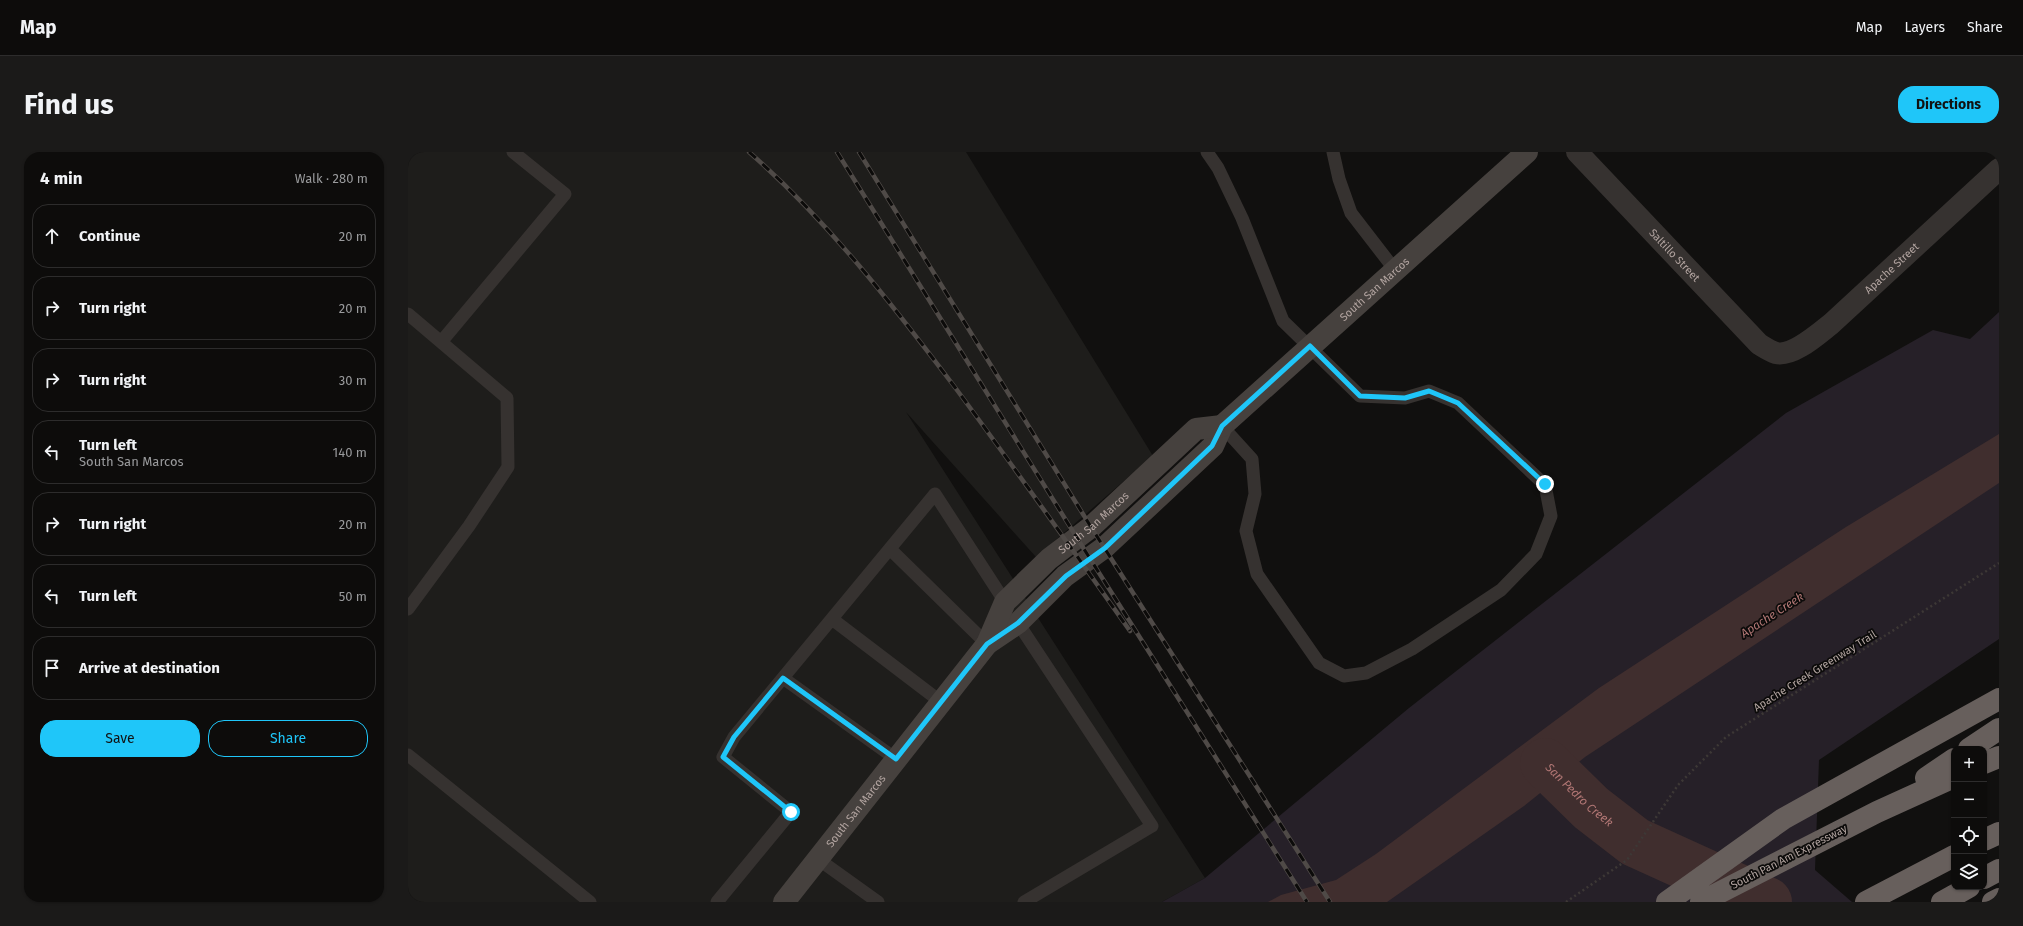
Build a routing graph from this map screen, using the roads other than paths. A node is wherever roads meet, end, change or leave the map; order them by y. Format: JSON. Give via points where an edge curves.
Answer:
{"nodes":[{"id":1,"x":513,"y":152,"type":"edge"},
{"id":2,"x":1207,"y":152,"type":"edge"},
{"id":3,"x":1332,"y":152,"type":"edge"},
{"id":4,"x":1527,"y":152,"type":"edge"},
{"id":5,"x":1578,"y":152,"type":"edge"},
{"id":6,"x":1999,"y":169,"type":"edge"},
{"id":7,"x":1395,"y":270,"type":"junction"},
{"id":8,"x":408,"y":314,"type":"edge"},
{"id":9,"x":441,"y":342,"type":"junction"},
{"id":10,"x":1310,"y":346,"type":"junction"},
{"id":11,"x":1776,"y":353,"type":"joint"},
{"id":12,"x":1222,"y":426,"type":"junction"},
{"id":13,"x":890,"y":549,"type":"junction"},
{"id":14,"x":1005,"y":602,"type":"junction"},
{"id":15,"x":408,"y":609,"type":"edge"},
{"id":16,"x":832,"y":619,"type":"junction"},
{"id":17,"x":1018,"y":623,"type":"junction"},
{"id":18,"x":987,"y":644,"type":"junction"},
{"id":19,"x":783,"y":678,"type":"junction"},
{"id":20,"x":1999,"y":699,"type":"edge"},
{"id":21,"x":942,"y":702,"type":"junction"},
{"id":22,"x":1999,"y":729,"type":"edge"},
{"id":23,"x":1974,"y":746,"type":"edge"},
{"id":24,"x":408,"y":755,"type":"edge"},
{"id":25,"x":1999,"y":757,"type":"edge"},
{"id":26,"x":896,"y":759,"type":"junction"},
{"id":27,"x":1951,"y":761,"type":"edge"},
{"id":28,"x":1987,"y":762,"type":"edge"},
{"id":29,"x":1951,"y":778,"type":"edge"},
{"id":30,"x":1877,"y":812,"type":"junction"},
{"id":31,"x":1999,"y":832,"type":"edge"},
{"id":32,"x":1987,"y":838,"type":"edge"},
{"id":33,"x":1951,"y":858,"type":"edge"},
{"id":34,"x":818,"y":860,"type":"junction"},
{"id":35,"x":1999,"y":870,"type":"edge"},
{"id":36,"x":1987,"y":876,"type":"edge"},
{"id":37,"x":1964,"y":890,"type":"edge"},
{"id":38,"x":1999,"y":899,"type":"edge"},
{"id":39,"x":590,"y":902,"type":"edge"},
{"id":40,"x":717,"y":902,"type":"edge"},
{"id":41,"x":784,"y":902,"type":"edge"},
{"id":42,"x":878,"y":902,"type":"edge"},
{"id":43,"x":1024,"y":902,"type":"edge"},
{"id":44,"x":1668,"y":902,"type":"edge"},
{"id":45,"x":1701,"y":902,"type":"edge"},
{"id":46,"x":1866,"y":902,"type":"edge"},
{"id":47,"x":1942,"y":902,"type":"edge"},
{"id":48,"x":1993,"y":902,"type":"edge"}],
"edges":[{"from":1,"to":9,"type":"lane","via":[[565,194]]},
{"from":2,"to":10,"type":"lane","via":[[1218,168],[1242,218],[1283,321]]},
{"from":3,"to":7,"type":"lane","via":[[1351,214]]},
{"from":4,"to":7,"type":"street","name":"South San Marcos"},
{"from":5,"to":11,"type":"street","name":"Saltillo Street","via":[[1758,344]]},
{"from":6,"to":11,"type":"street","name":"Apache Street","via":[[1831,324],[1804,345]]},
{"from":7,"to":10,"type":"street","name":"South San Marcos"},
{"from":8,"to":9,"type":"lane"},
{"from":9,"to":15,"type":"lane","via":[[507,398],[508,467],[469,526]]},
{"from":10,"to":12,"type":"street","name":"South San Marcos"},
{"from":10,"to":12,"type":"lane","via":[[1360,396],[1405,398],[1429,391],[1458,403],[1545,484],[1551,516],[1536,554],[1501,590],[1412,649],[1366,673],[1344,676],[1319,663],[1257,574],[1246,531],[1255,494],[1252,458]]},
{"from":12,"to":14,"type":"street","name":"South San Marcos","via":[[1196,429],[1091,527],[1049,560]]},
{"from":12,"to":17,"type":"street","name":"South San Marcos","via":[[1212,446],[1105,548],[1066,576]]},
{"from":13,"to":14,"type":"lane","via":[[935,494]]},
{"from":13,"to":16,"type":"lane"},
{"from":13,"to":18,"type":"lane"},
{"from":14,"to":18,"type":"street","name":"South San Marcos"},
{"from":16,"to":19,"type":"lane"},
{"from":16,"to":21,"type":"lane"},
{"from":17,"to":18,"type":"street","name":"South San Marcos"},
{"from":17,"to":43,"type":"lane","via":[[1152,826]]},
{"from":18,"to":21,"type":"street","name":"South San Marcos"},
{"from":19,"to":26,"type":"lane"},
{"from":19,"to":40,"type":"lane","via":[[734,737],[723,757],[791,812]]},
{"from":20,"to":44,"type":"highway","via":[[1783,819]]},
{"from":21,"to":26,"type":"street","name":"South San Marcos"},
{"from":22,"to":23,"type":"highway"},
{"from":24,"to":39,"type":"lane"},
{"from":25,"to":28,"type":"highway"},
{"from":26,"to":34,"type":"street","name":"South San Marcos"},
{"from":27,"to":30,"type":"highway","name":"South Pan Am Expressway"},
{"from":29,"to":30,"type":"highway","name":"South Pan Am Expressway"},
{"from":30,"to":45,"type":"highway","name":"South Pan Am Expressway"},
{"from":31,"to":32,"type":"highway"},
{"from":33,"to":46,"type":"highway"},
{"from":34,"to":41,"type":"street","name":"South San Marcos"},
{"from":34,"to":42,"type":"lane"},
{"from":35,"to":36,"type":"highway"},
{"from":37,"to":47,"type":"highway"},
{"from":38,"to":48,"type":"highway"}]}
